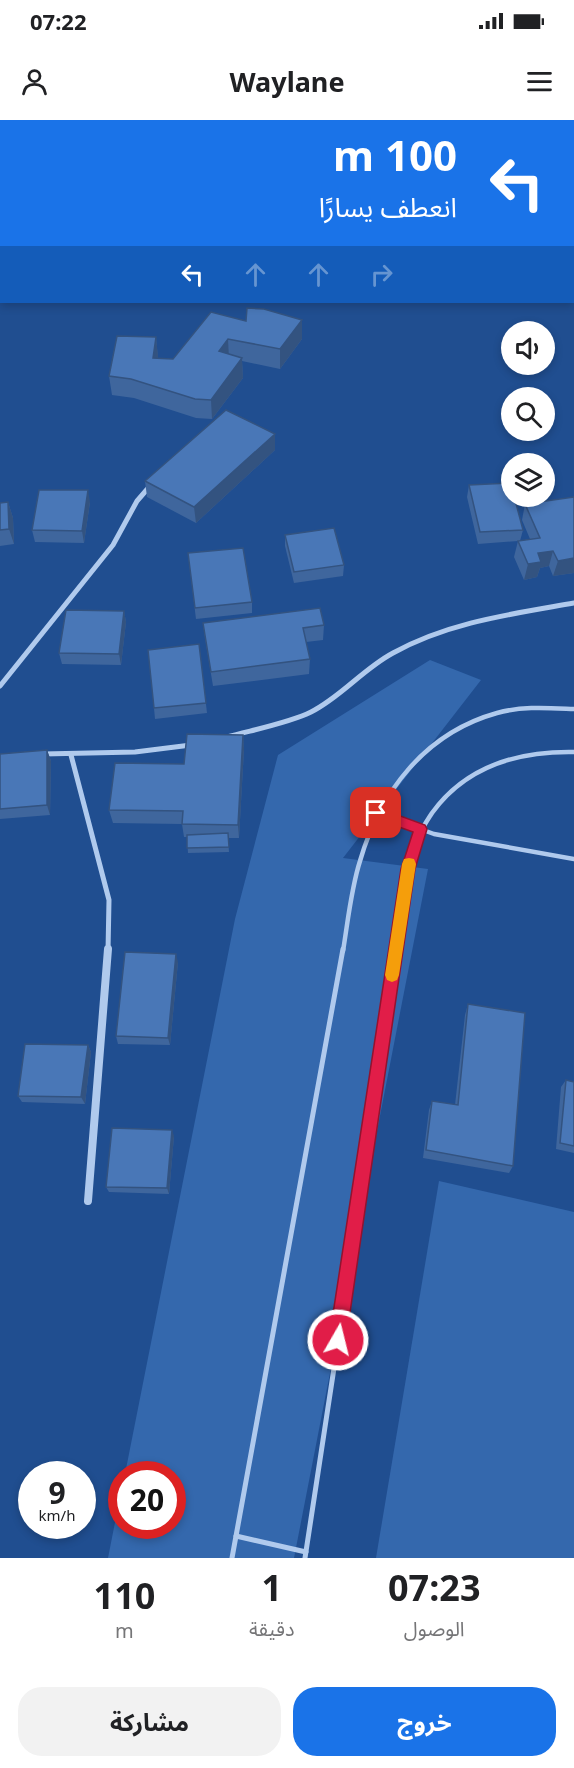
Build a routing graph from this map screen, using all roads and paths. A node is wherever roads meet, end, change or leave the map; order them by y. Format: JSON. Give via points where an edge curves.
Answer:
{"nodes":[{"id":1,"x":152,"y":483,"type":"edge"},
{"id":2,"x":574,"y":603,"type":"edge"},
{"id":3,"x":0,"y":686,"type":"edge"},
{"id":4,"x":574,"y":709,"type":"edge"},
{"id":5,"x":216,"y":739,"type":"edge"},
{"id":6,"x":194,"y":745,"type":"edge"},
{"id":7,"x":574,"y":752,"type":"edge"},
{"id":8,"x":36,"y":754,"type":"edge"},
{"id":9,"x":71,"y":755,"type":"junction"},
{"id":10,"x":376,"y":813,"type":"junction"},
{"id":11,"x":420,"y":829,"type":"junction"},
{"id":12,"x":574,"y":859,"type":"edge"},
{"id":13,"x":88,"y":1201,"type":"dead end"},
{"id":14,"x":236,"y":1536,"type":"junction"},
{"id":15,"x":306,"y":1555,"type":"edge"},
{"id":16,"x":232,"y":1558,"type":"edge"}],
"edges":[{"from":1,"to":3,"type":"street","via":[[137,501],[113,545]]},
{"from":2,"to":5,"type":"street","via":[[486,618],[439,632],[392,653],[310,713]]},
{"from":4,"to":10,"type":"lane","via":[[525,708],[462,725],[442,736],[413,762]]},
{"from":6,"to":9,"type":"street"},
{"from":7,"to":11,"type":"lane","via":[[520,755],[478,771],[445,795]]},
{"from":8,"to":9,"type":"street"},
{"from":9,"to":13,"type":"street","via":[[109,900]]},
{"from":10,"to":11,"type":"lane"},
{"from":10,"to":14,"type":"lane","via":[[359,862]]},
{"from":11,"to":12,"type":"lane"},
{"from":11,"to":15,"type":"lane","via":[[408,869]]},
{"from":14,"to":15,"type":"lane"},
{"from":14,"to":16,"type":"lane"}]}
